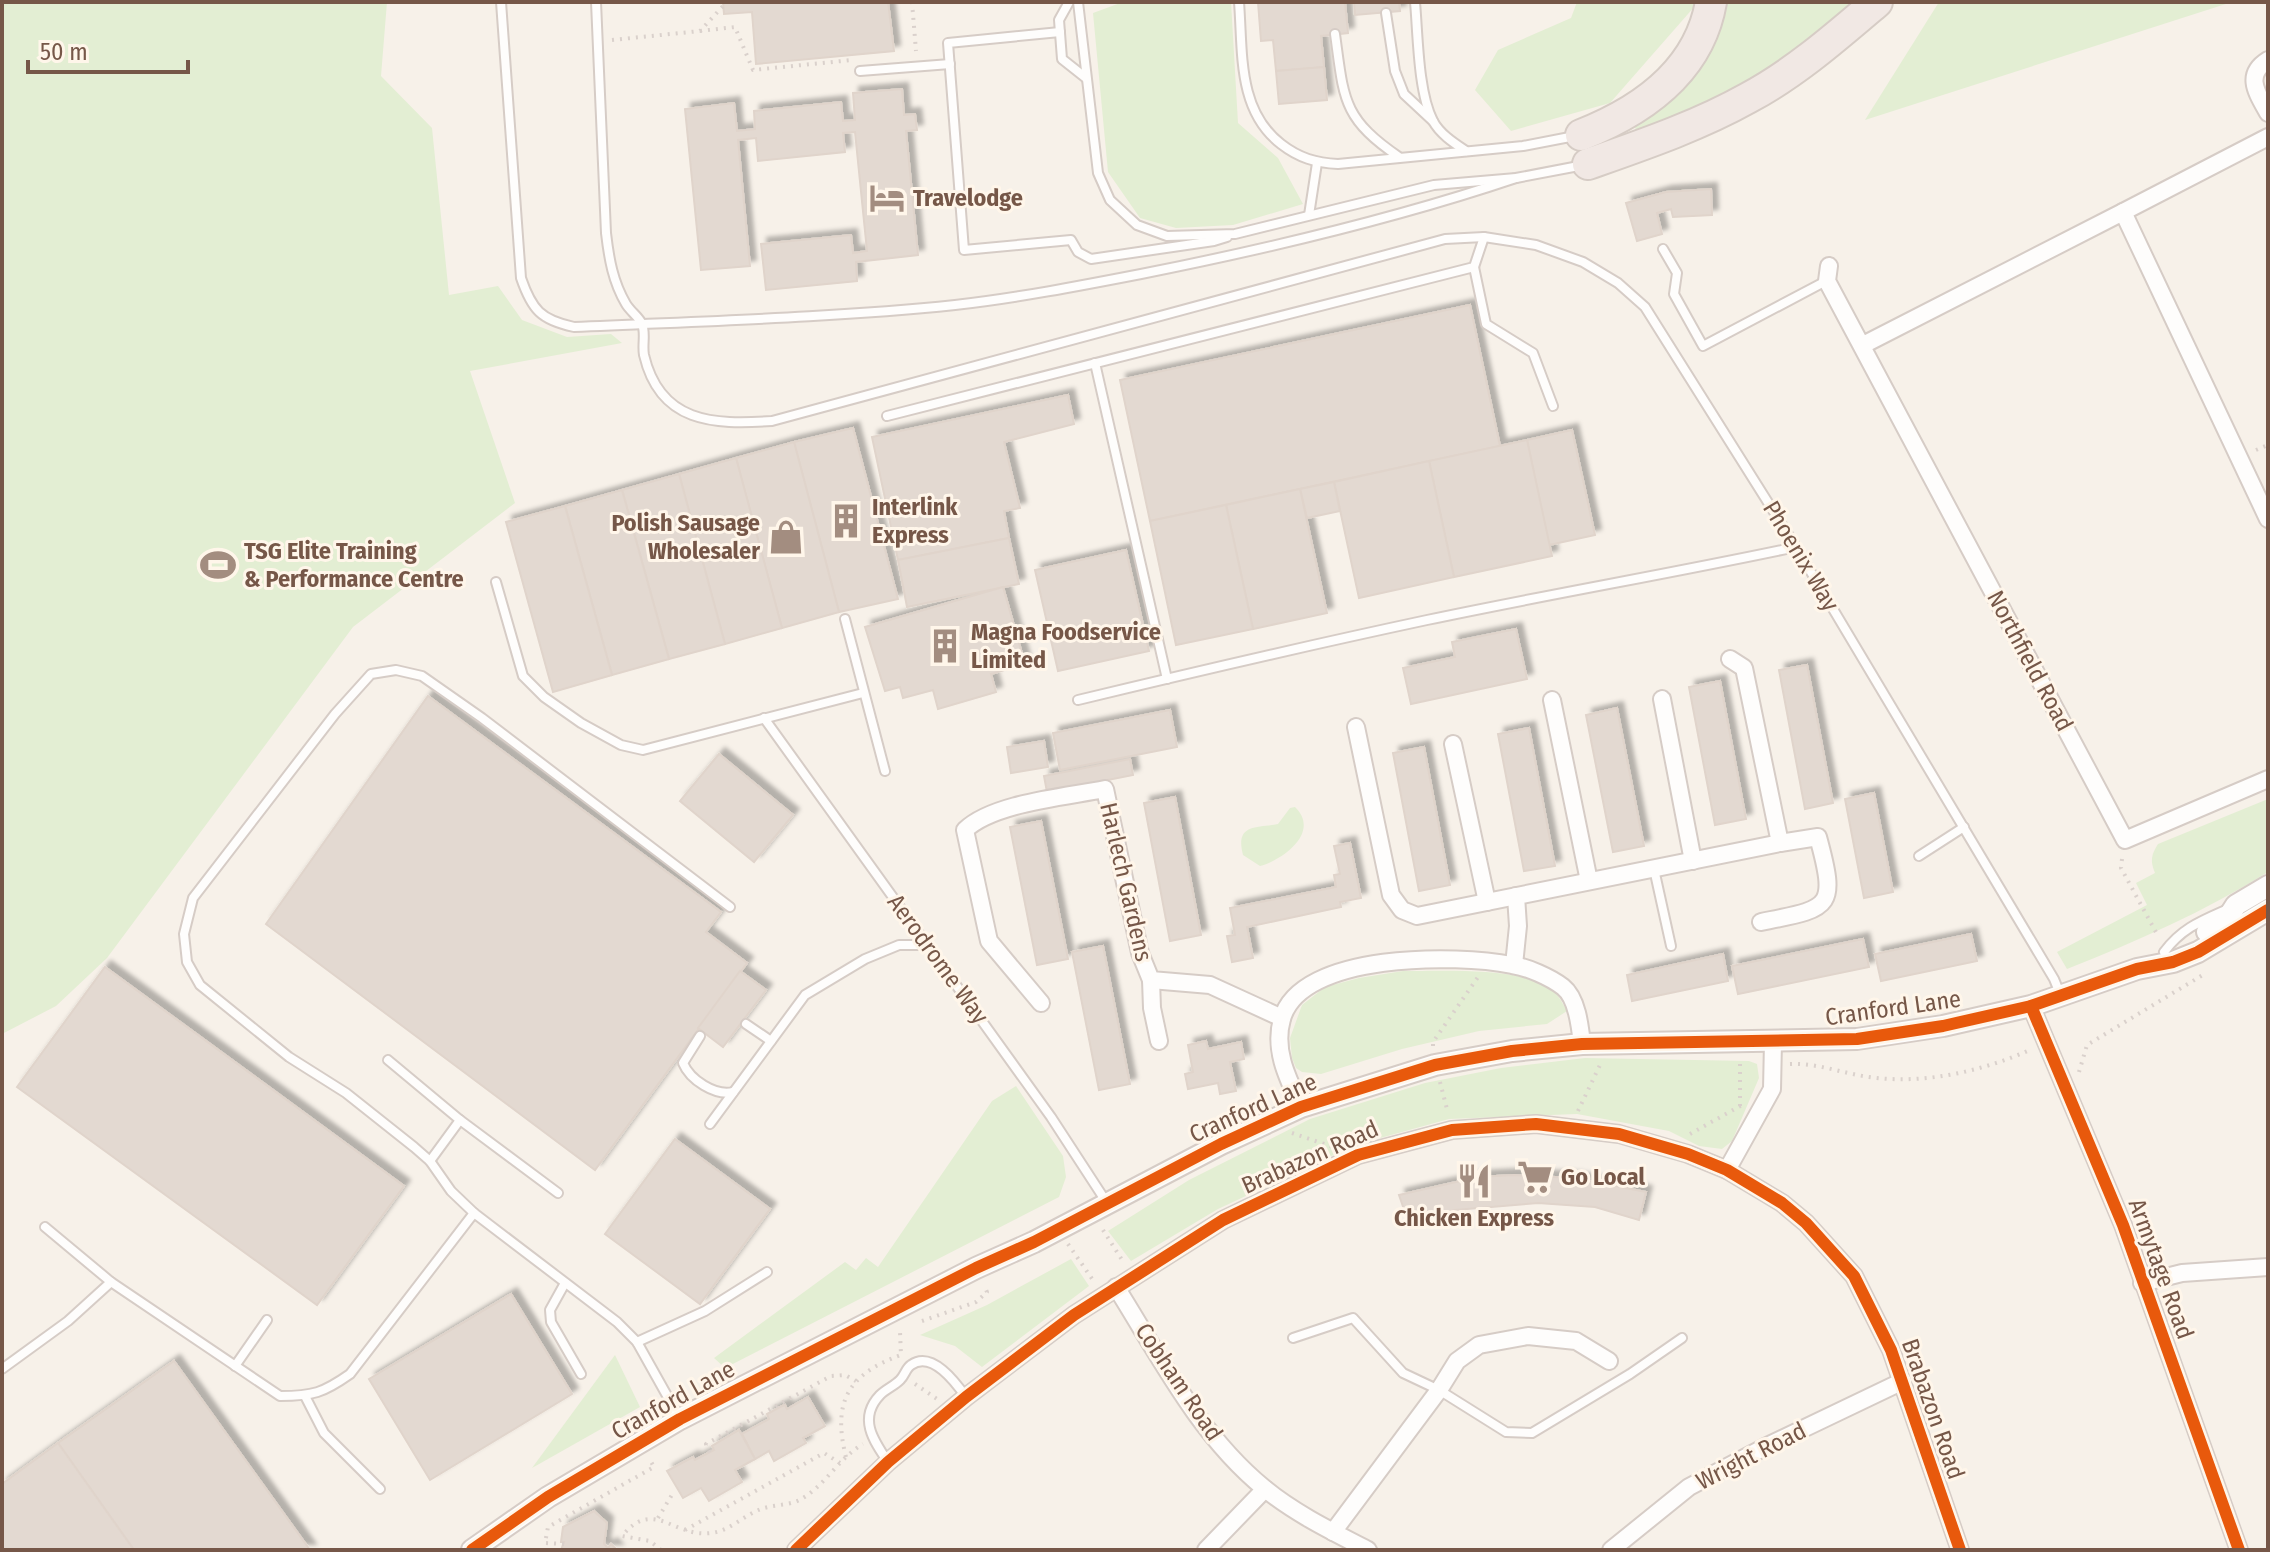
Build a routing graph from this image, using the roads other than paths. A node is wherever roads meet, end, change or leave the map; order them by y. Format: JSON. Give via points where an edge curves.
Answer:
{"nodes":[{"id":1,"x":501,"y":2,"type":"edge"},
{"id":2,"x":596,"y":2,"type":"edge"},
{"id":3,"x":1069,"y":2,"type":"edge"},
{"id":4,"x":1078,"y":2,"type":"edge"},
{"id":5,"x":1239,"y":2,"type":"edge"},
{"id":6,"x":1415,"y":2,"type":"edge"},
{"id":7,"x":1711,"y":2,"type":"edge"},
{"id":8,"x":1877,"y":2,"type":"edge"},
{"id":9,"x":1386,"y":13,"type":"dead end"},
{"id":10,"x":1060,"y":32,"type":"junction"},
{"id":11,"x":1335,"y":34,"type":"dead end"},
{"id":12,"x":2268,"y":60,"type":"edge"},
{"id":13,"x":950,"y":64,"type":"junction"},
{"id":14,"x":860,"y":71,"type":"road end"},
{"id":15,"x":1086,"y":78,"type":"junction"},
{"id":16,"x":2268,"y":113,"type":"edge"},
{"id":17,"x":1433,"y":121,"type":"junction"},
{"id":18,"x":2268,"y":137,"type":"edge"},
{"id":19,"x":1584,"y":150,"type":"junction"},
{"id":20,"x":1466,"y":151,"type":"junction"},
{"id":21,"x":1399,"y":157,"type":"junction"},
{"id":22,"x":1317,"y":163,"type":"junction"},
{"id":23,"x":1516,"y":178,"type":"junction"},
{"id":24,"x":2123,"y":212,"type":"junction"},
{"id":25,"x":1309,"y":215,"type":"junction"},
{"id":26,"x":1235,"y":234,"type":"junction"},
{"id":27,"x":1484,"y":237,"type":"junction"},
{"id":28,"x":1663,"y":249,"type":"dead end"},
{"id":29,"x":1474,"y":267,"type":"junction"},
{"id":30,"x":1828,"y":274,"type":"joint"},
{"id":31,"x":642,"y":323,"type":"junction"},
{"id":32,"x":1863,"y":345,"type":"junction"},
{"id":33,"x":1095,"y":363,"type":"junction"},
{"id":34,"x":1553,"y":406,"type":"dead end"},
{"id":35,"x":887,"y":416,"type":"dead end"},
{"id":36,"x":2268,"y":519,"type":"edge"},
{"id":37,"x":1796,"y":547,"type":"junction"},
{"id":38,"x":496,"y":582,"type":"dead end"},
{"id":39,"x":845,"y":619,"type":"dead end"},
{"id":40,"x":1730,"y":659,"type":"dead end"},
{"id":41,"x":1167,"y":679,"type":"junction"},
{"id":42,"x":863,"y":693,"type":"junction"},
{"id":43,"x":1662,"y":699,"type":"dead end"},
{"id":44,"x":1078,"y":700,"type":"dead end"},
{"id":45,"x":1552,"y":700,"type":"dead end"},
{"id":46,"x":764,"y":718,"type":"junction"},
{"id":47,"x":1356,"y":727,"type":"dead end"},
{"id":48,"x":1453,"y":744,"type":"dead end"},
{"id":49,"x":885,"y":771,"type":"dead end"},
{"id":50,"x":2268,"y":779,"type":"edge"},
{"id":51,"x":1964,"y":827,"type":"junction"},
{"id":52,"x":1780,"y":843,"type":"junction"},
{"id":53,"x":1919,"y":856,"type":"dead end"},
{"id":54,"x":1693,"y":861,"type":"junction"},
{"id":55,"x":1654,"y":869,"type":"junction"},
{"id":56,"x":1589,"y":881,"type":"junction"},
{"id":57,"x":2268,"y":886,"type":"edge"},
{"id":58,"x":1516,"y":896,"type":"junction"},
{"id":59,"x":1487,"y":902,"type":"junction"},
{"id":60,"x":730,"y":907,"type":"dead end"},
{"id":61,"x":2268,"y":910,"type":"edge"},
{"id":62,"x":1761,"y":922,"type":"dead end"},
{"id":63,"x":928,"y":945,"type":"junction"},
{"id":64,"x":1671,"y":946,"type":"dead end"},
{"id":65,"x":1514,"y":965,"type":"junction"},
{"id":66,"x":2137,"y":969,"type":"junction"},
{"id":67,"x":1151,"y":980,"type":"junction"},
{"id":68,"x":2062,"y":996,"type":"junction"},
{"id":69,"x":1041,"y":1003,"type":"dead end"},
{"id":70,"x":2031,"y":1006,"type":"junction"},
{"id":71,"x":1282,"y":1018,"type":"junction"},
{"id":72,"x":746,"y":1024,"type":"dead end"},
{"id":73,"x":700,"y":1036,"type":"dead end"},
{"id":74,"x":771,"y":1041,"type":"junction"},
{"id":75,"x":1159,"y":1041,"type":"dead end"},
{"id":76,"x":1773,"y":1042,"type":"junction"},
{"id":77,"x":1582,"y":1044,"type":"junction"},
{"id":78,"x":388,"y":1060,"type":"dead end"},
{"id":79,"x":734,"y":1092,"type":"junction"},
{"id":80,"x":1301,"y":1107,"type":"junction"},
{"id":81,"x":460,"y":1120,"type":"junction"},
{"id":82,"x":710,"y":1124,"type":"dead end"},
{"id":83,"x":430,"y":1161,"type":"junction"},
{"id":84,"x":1727,"y":1170,"type":"junction"},
{"id":85,"x":558,"y":1193,"type":"dead end"},
{"id":86,"x":1099,"y":1207,"type":"junction"},
{"id":87,"x":474,"y":1213,"type":"junction"},
{"id":88,"x":45,"y":1227,"type":"dead end"},
{"id":89,"x":2268,"y":1267,"type":"edge"},
{"id":90,"x":767,"y":1272,"type":"dead end"},
{"id":91,"x":111,"y":1282,"type":"junction"},
{"id":92,"x":565,"y":1283,"type":"junction"},
{"id":93,"x":2142,"y":1283,"type":"junction"},
{"id":94,"x":1110,"y":1292,"type":"junction"},
{"id":95,"x":267,"y":1320,"type":"dead end"},
{"id":96,"x":1293,"y":1338,"type":"dead end"},
{"id":97,"x":1682,"y":1338,"type":"dead end"},
{"id":98,"x":637,"y":1342,"type":"junction"},
{"id":99,"x":1609,"y":1361,"type":"dead end"},
{"id":100,"x":235,"y":1366,"type":"junction"},
{"id":101,"x":2,"y":1369,"type":"edge"},
{"id":102,"x":581,"y":1374,"type":"dead end"},
{"id":103,"x":1903,"y":1381,"type":"junction"},
{"id":104,"x":1439,"y":1390,"type":"junction"},
{"id":105,"x":305,"y":1396,"type":"junction"},
{"id":106,"x":966,"y":1397,"type":"junction"},
{"id":107,"x":680,"y":1419,"type":"junction"},
{"id":108,"x":888,"y":1462,"type":"junction"},
{"id":109,"x":380,"y":1489,"type":"dead end"},
{"id":110,"x":1265,"y":1489,"type":"junction"},
{"id":111,"x":1333,"y":1532,"type":"junction"},
{"id":112,"x":483,"y":1547,"type":"edge"},
{"id":113,"x":796,"y":1550,"type":"edge"},
{"id":114,"x":1206,"y":1550,"type":"edge"},
{"id":115,"x":1368,"y":1550,"type":"edge"},
{"id":116,"x":1611,"y":1550,"type":"edge"},
{"id":117,"x":1960,"y":1550,"type":"edge"},
{"id":118,"x":2239,"y":1550,"type":"edge"}],
"edges":[{"from":1,"to":31,"type":"lane","via":[[521,278],[528,298],[553,322],[574,327]]},
{"from":2,"to":31,"type":"lane","via":[[611,271],[628,308]]},
{"from":3,"to":10,"type":"lane","via":[[1059,20]]},
{"from":4,"to":15,"type":"lane"},
{"from":5,"to":22,"type":"lane","via":[[1247,94],[1255,116],[1291,152]]},
{"from":6,"to":17,"type":"lane","via":[[1422,81]]},
{"from":7,"to":19,"type":"highway","via":[[1691,55],[1662,89]]},
{"from":8,"to":19,"type":"highway","via":[[1827,45],[1749,98],[1646,144]]},
{"from":9,"to":17,"type":"lane","via":[[1404,94]]},
{"from":10,"to":13,"type":"lane","via":[[948,43]]},
{"from":10,"to":15,"type":"lane","via":[[1062,59]]},
{"from":11,"to":21,"type":"lane","via":[[1343,91],[1353,116],[1371,138]]},
{"from":12,"to":16,"type":"street","via":[[2254,75],[2255,90]]},
{"from":13,"to":14,"type":"lane"},
{"from":13,"to":26,"type":"lane","via":[[964,250],[1071,240],[1091,259]]},
{"from":15,"to":26,"type":"lane","via":[[1098,173],[1110,200],[1137,225],[1167,236]]},
{"from":17,"to":20,"type":"lane"},
{"from":18,"to":24,"type":"street"},
{"from":19,"to":20,"type":"lane","via":[[1523,146]]},
{"from":19,"to":23,"type":"lane"},
{"from":20,"to":21,"type":"lane"},
{"from":21,"to":22,"type":"lane"},
{"from":22,"to":25,"type":"lane"},
{"from":23,"to":25,"type":"lane","via":[[1434,185]]},
{"from":23,"to":31,"type":"lane","via":[[1440,204],[1220,258],[1065,289],[888,311]]},
{"from":24,"to":32,"type":"street"},
{"from":24,"to":36,"type":"street"},
{"from":25,"to":26,"type":"lane"},
{"from":27,"to":29,"type":"lane"},
{"from":27,"to":31,"type":"lane","name":"Phoenix Way","via":[[1445,239],[772,421],[730,424],[692,417],[667,402],[644,353]]},
{"from":27,"to":37,"type":"lane","name":"Phoenix Way","via":[[1536,245],[1583,262],[1645,307]]},
{"from":28,"to":30,"type":"lane","via":[[1677,273],[1674,294],[1703,346]]},
{"from":29,"to":33,"type":"lane"},
{"from":29,"to":34,"type":"lane","via":[[1486,324],[1533,353]]},
{"from":30,"to":32,"type":"street","name":"Northfield Road"},
{"from":32,"to":50,"type":"street","name":"Northfield Road","via":[[2125,840]]},
{"from":33,"to":35,"type":"lane"},
{"from":33,"to":41,"type":"lane"},
{"from":37,"to":41,"type":"lane","via":[[1430,619]]},
{"from":37,"to":51,"type":"lane","name":"Phoenix Way"},
{"from":38,"to":46,"type":"lane","via":[[523,676],[544,697],[621,745],[643,750]]},
{"from":39,"to":42,"type":"lane"},
{"from":40,"to":52,"type":"street","via":[[1744,668]]},
{"from":41,"to":44,"type":"lane"},
{"from":42,"to":46,"type":"lane"},
{"from":42,"to":49,"type":"lane"},
{"from":43,"to":54,"type":"street"},
{"from":45,"to":56,"type":"street"},
{"from":46,"to":63,"type":"lane","name":"Aerodrome Way"},
{"from":47,"to":59,"type":"street","via":[[1391,895],[1402,910],[1417,916]]},
{"from":48,"to":59,"type":"street"},
{"from":51,"to":53,"type":"lane"},
{"from":51,"to":68,"type":"lane","name":"Phoenix Way"},
{"from":52,"to":54,"type":"street"},
{"from":52,"to":62,"type":"street","via":[[1818,837],[1829,885],[1817,909]]},
{"from":54,"to":55,"type":"street"},
{"from":55,"to":56,"type":"street"},
{"from":55,"to":64,"type":"lane"},
{"from":56,"to":58,"type":"street"},
{"from":57,"to":66,"type":"street","name":"Cranford Lane","via":[[2236,905],[2225,922]]},
{"from":58,"to":59,"type":"street"},
{"from":58,"to":65,"type":"street"},
{"from":60,"to":83,"type":"lane","via":[[422,676],[396,670],[371,674],[193,898],[184,934],[187,962],[200,985],[231,1013],[346,1093]]},
{"from":61,"to":66,"type":"street","name":"Cranford Lane","via":[[2198,952]]},
{"from":63,"to":74,"type":"lane","via":[[899,945],[876,954],[805,995]]},
{"from":63,"to":86,"type":"lane","name":"Aerodrome Way","via":[[1051,1117]]},
{"from":65,"to":71,"type":"street","via":[[1437,960],[1338,972],[1303,989]]},
{"from":65,"to":77,"type":"street","via":[[1564,988]]},
{"from":66,"to":68,"type":"street","name":"Cranford Lane"},
{"from":67,"to":69,"type":"street","name":"Harlech Gardens","via":[[1140,953],[1105,789],[994,811],[965,830],[989,941]]},
{"from":67,"to":71,"type":"street","name":"Harlech Gardens","via":[[1210,985]]},
{"from":67,"to":75,"type":"street","name":"Harlech Gardens"},
{"from":68,"to":70,"type":"street","name":"Cranford Lane"},
{"from":70,"to":76,"type":"street","name":"Cranford Lane","via":[[1882,1036]]},
{"from":70,"to":93,"type":"street","name":"Armytage Road"},
{"from":71,"to":80,"type":"street","via":[[1280,1055]]},
{"from":72,"to":74,"type":"lane"},
{"from":73,"to":79,"type":"lane","via":[[686,1055],[686,1071],[722,1094]]},
{"from":74,"to":79,"type":"lane"},
{"from":76,"to":77,"type":"street","name":"Cranford Lane"},
{"from":76,"to":84,"type":"street","via":[[1772,1089]]},
{"from":77,"to":80,"type":"street","name":"Cranford Lane","via":[[1446,1062]]},
{"from":78,"to":81,"type":"lane"},
{"from":79,"to":82,"type":"lane"},
{"from":80,"to":86,"type":"street","name":"Cranford Lane"},
{"from":81,"to":83,"type":"lane"},
{"from":81,"to":85,"type":"lane"},
{"from":83,"to":87,"type":"lane"},
{"from":84,"to":94,"type":"street","name":"Brabazon Road","via":[[1619,1134],[1571,1127],[1452,1130],[1358,1155],[1223,1220]]},
{"from":84,"to":103,"type":"street","name":"Brabazon Road","via":[[1794,1213],[1854,1276]]},
{"from":86,"to":107,"type":"street","name":"Cranford Lane"},
{"from":87,"to":92,"type":"lane"},
{"from":87,"to":105,"type":"lane","via":[[350,1374],[327,1390]]},
{"from":88,"to":91,"type":"lane"},
{"from":89,"to":93,"type":"street","via":[[2182,1273]]},
{"from":90,"to":98,"type":"lane","via":[[705,1311]]},
{"from":91,"to":100,"type":"lane"},
{"from":91,"to":101,"type":"lane"},
{"from":92,"to":98,"type":"lane"},
{"from":92,"to":102,"type":"lane","via":[[550,1310],[551,1322]]},
{"from":93,"to":118,"type":"street","name":"Armytage Road"},
{"from":94,"to":106,"type":"street","name":"Brabazon Road"},
{"from":94,"to":110,"type":"street","name":"Cobham Road","via":[[1193,1411]]},
{"from":95,"to":100,"type":"lane"},
{"from":96,"to":104,"type":"lane","via":[[1353,1318],[1403,1373]]},
{"from":97,"to":104,"type":"lane","via":[[1532,1433],[1506,1432]]},
{"from":98,"to":107,"type":"lane"},
{"from":99,"to":104,"type":"street","via":[[1576,1341],[1528,1336],[1479,1345],[1457,1361]]},
{"from":100,"to":105,"type":"lane","via":[[280,1396]]},
{"from":103,"to":116,"type":"street","name":"Wright Road","via":[[1689,1487]]},
{"from":103,"to":117,"type":"street","name":"Brabazon Road"},
{"from":104,"to":111,"type":"street"},
{"from":105,"to":109,"type":"lane","via":[[324,1433]]},
{"from":106,"to":108,"type":"street","name":"Brabazon Road"},
{"from":106,"to":108,"type":"lane","via":[[937,1366],[914,1363],[870,1407],[872,1439]]},
{"from":107,"to":112,"type":"street","name":"Cranford Lane","via":[[548,1497]]},
{"from":108,"to":113,"type":"street","name":"Brabazon Road"},
{"from":110,"to":111,"type":"street","name":"Cobham Road"},
{"from":110,"to":114,"type":"street"},
{"from":111,"to":115,"type":"street","name":"Cobham Road"}]}
